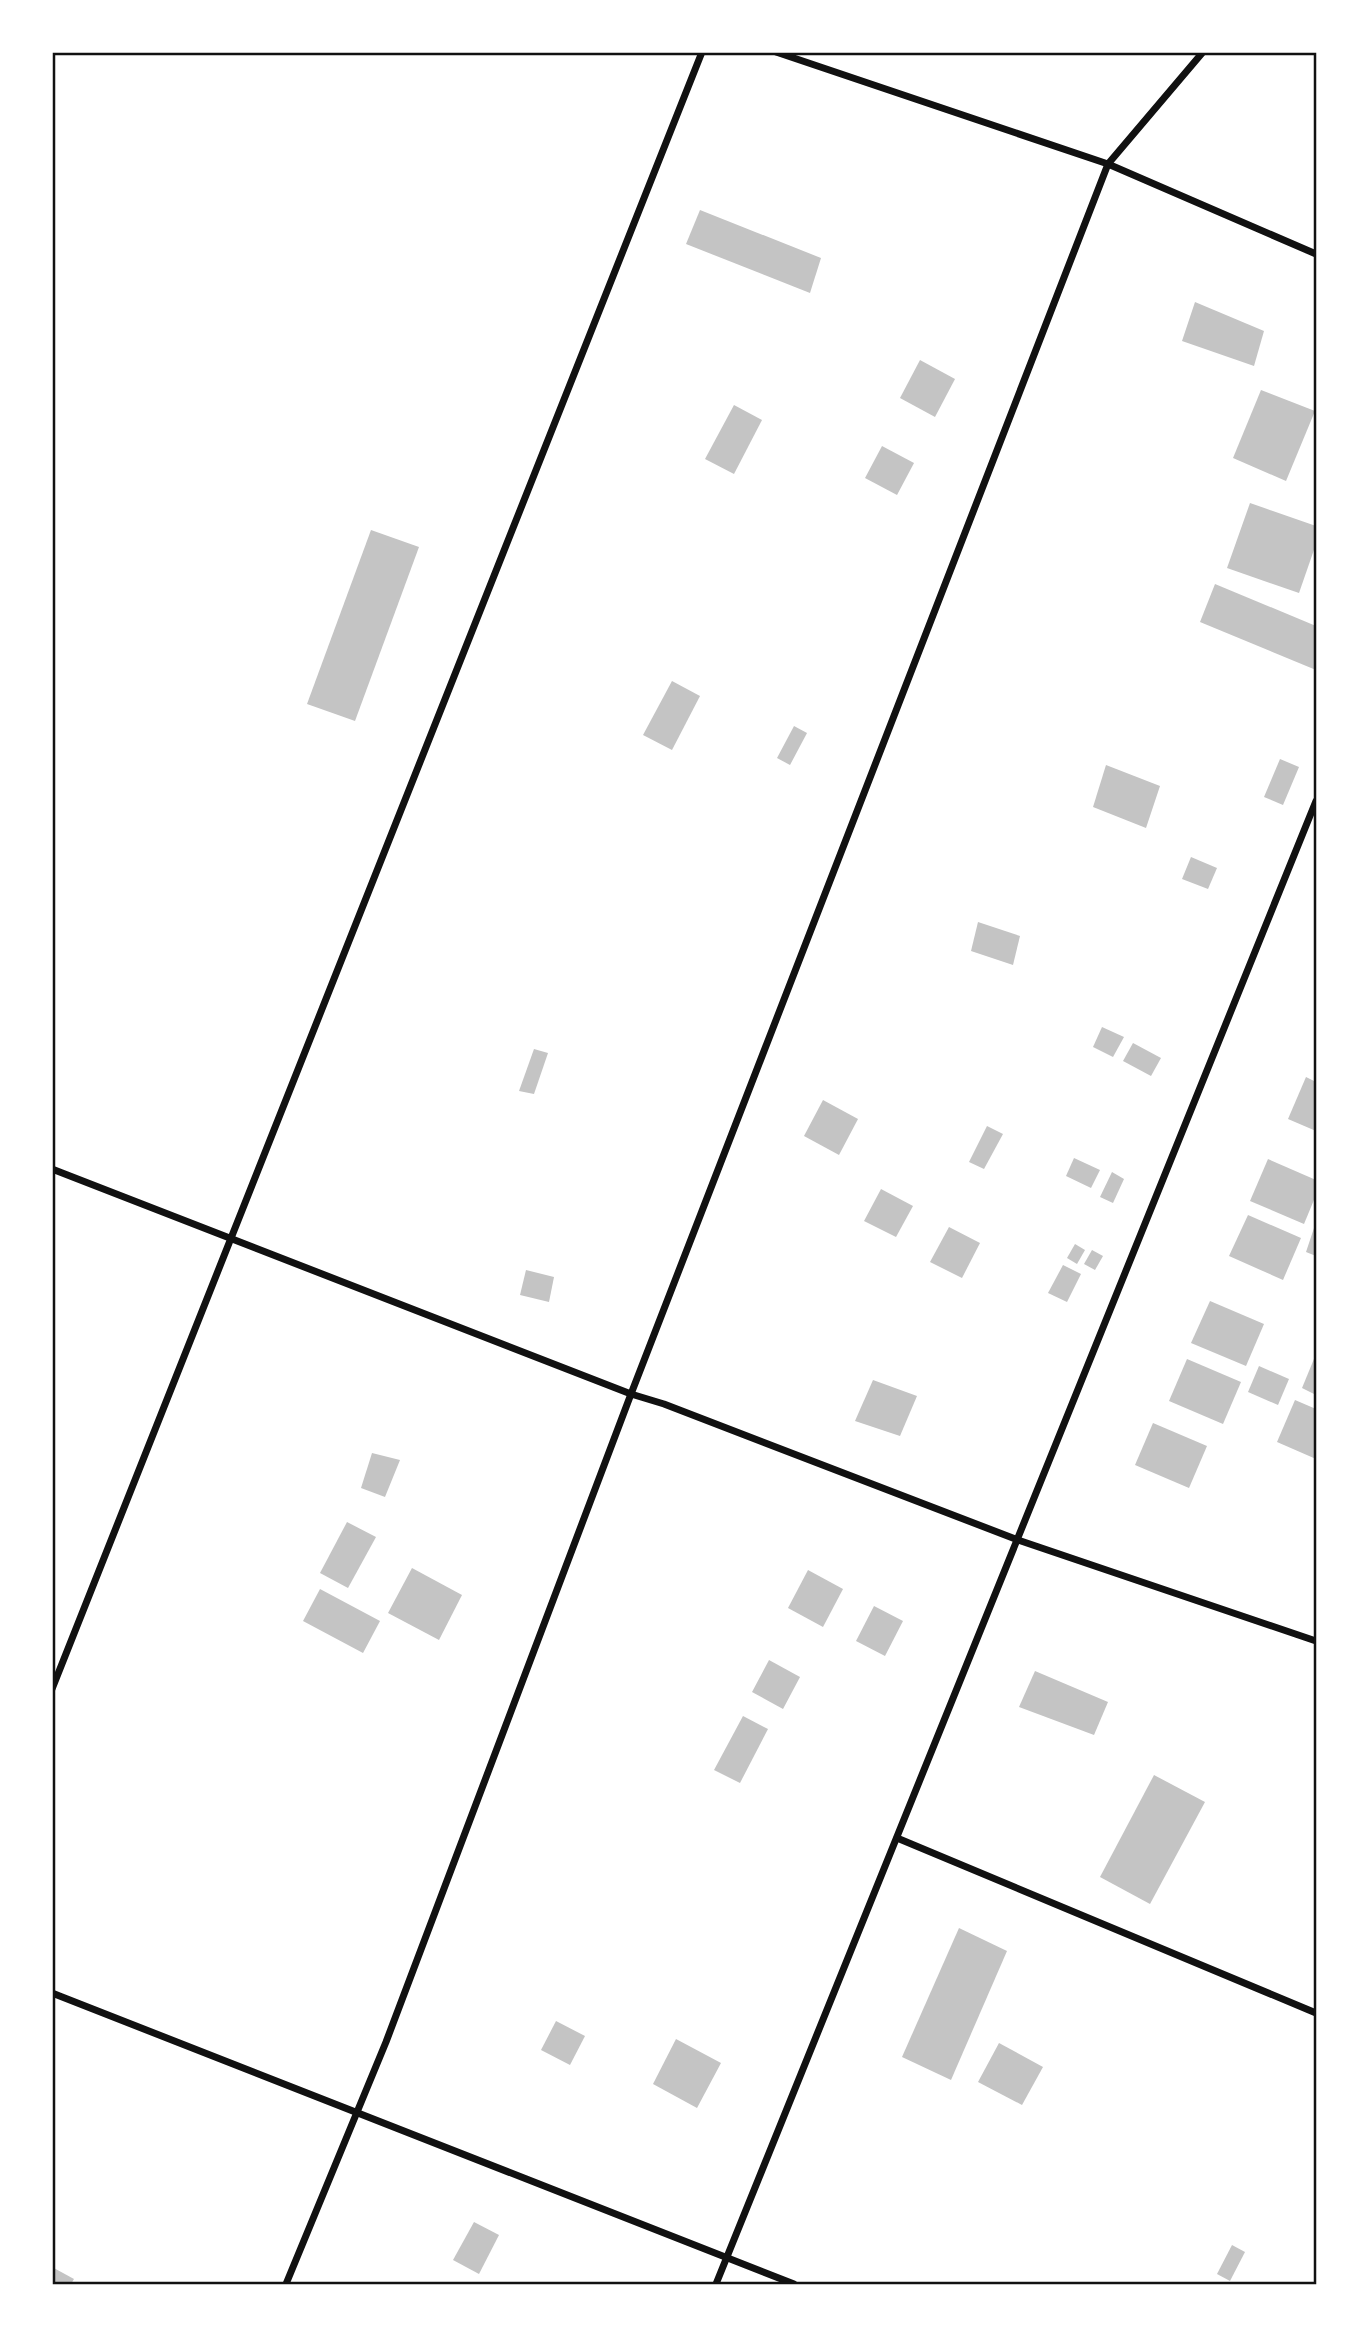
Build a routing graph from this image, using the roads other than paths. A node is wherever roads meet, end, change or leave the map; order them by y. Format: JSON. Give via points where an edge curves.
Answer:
{"nodes":[{"id":1,"x":702,"y":52,"type":"edge"},
{"id":2,"x":776,"y":52,"type":"edge"},
{"id":3,"x":1203,"y":52,"type":"edge"},
{"id":4,"x":1108,"y":164,"type":"junction"},
{"id":5,"x":1317,"y":254,"type":"edge"},
{"id":6,"x":1317,"y":801,"type":"edge"},
{"id":7,"x":52,"y":1169,"type":"edge"},
{"id":8,"x":232,"y":1239,"type":"junction"},
{"id":9,"x":631,"y":1394,"type":"junction"},
{"id":10,"x":1018,"y":1540,"type":"junction"},
{"id":11,"x":1317,"y":1641,"type":"edge"},
{"id":12,"x":52,"y":1689,"type":"edge"},
{"id":13,"x":897,"y":1838,"type":"junction"},
{"id":14,"x":52,"y":1993,"type":"edge"},
{"id":15,"x":1317,"y":2012,"type":"edge"},
{"id":16,"x":357,"y":2113,"type":"junction"},
{"id":17,"x":727,"y":2258,"type":"junction"},
{"id":18,"x":286,"y":2284,"type":"edge"},
{"id":19,"x":716,"y":2284,"type":"edge"},
{"id":20,"x":794,"y":2284,"type":"edge"}],
"edges":[{"from":1,"to":8,"type":"street"},
{"from":2,"to":4,"type":"street"},
{"from":3,"to":4,"type":"street"},
{"from":4,"to":5,"type":"street"},
{"from":4,"to":9,"type":"street"},
{"from":6,"to":10,"type":"street"},
{"from":7,"to":8,"type":"street"},
{"from":8,"to":9,"type":"street"},
{"from":8,"to":12,"type":"street"},
{"from":9,"to":10,"type":"street"},
{"from":9,"to":16,"type":"street"},
{"from":10,"to":11,"type":"street"},
{"from":10,"to":13,"type":"street"},
{"from":13,"to":15,"type":"street"},
{"from":13,"to":17,"type":"street"},
{"from":14,"to":16,"type":"street"},
{"from":16,"to":17,"type":"street"},
{"from":16,"to":18,"type":"street"},
{"from":17,"to":19,"type":"street"},
{"from":17,"to":20,"type":"street"}]}
